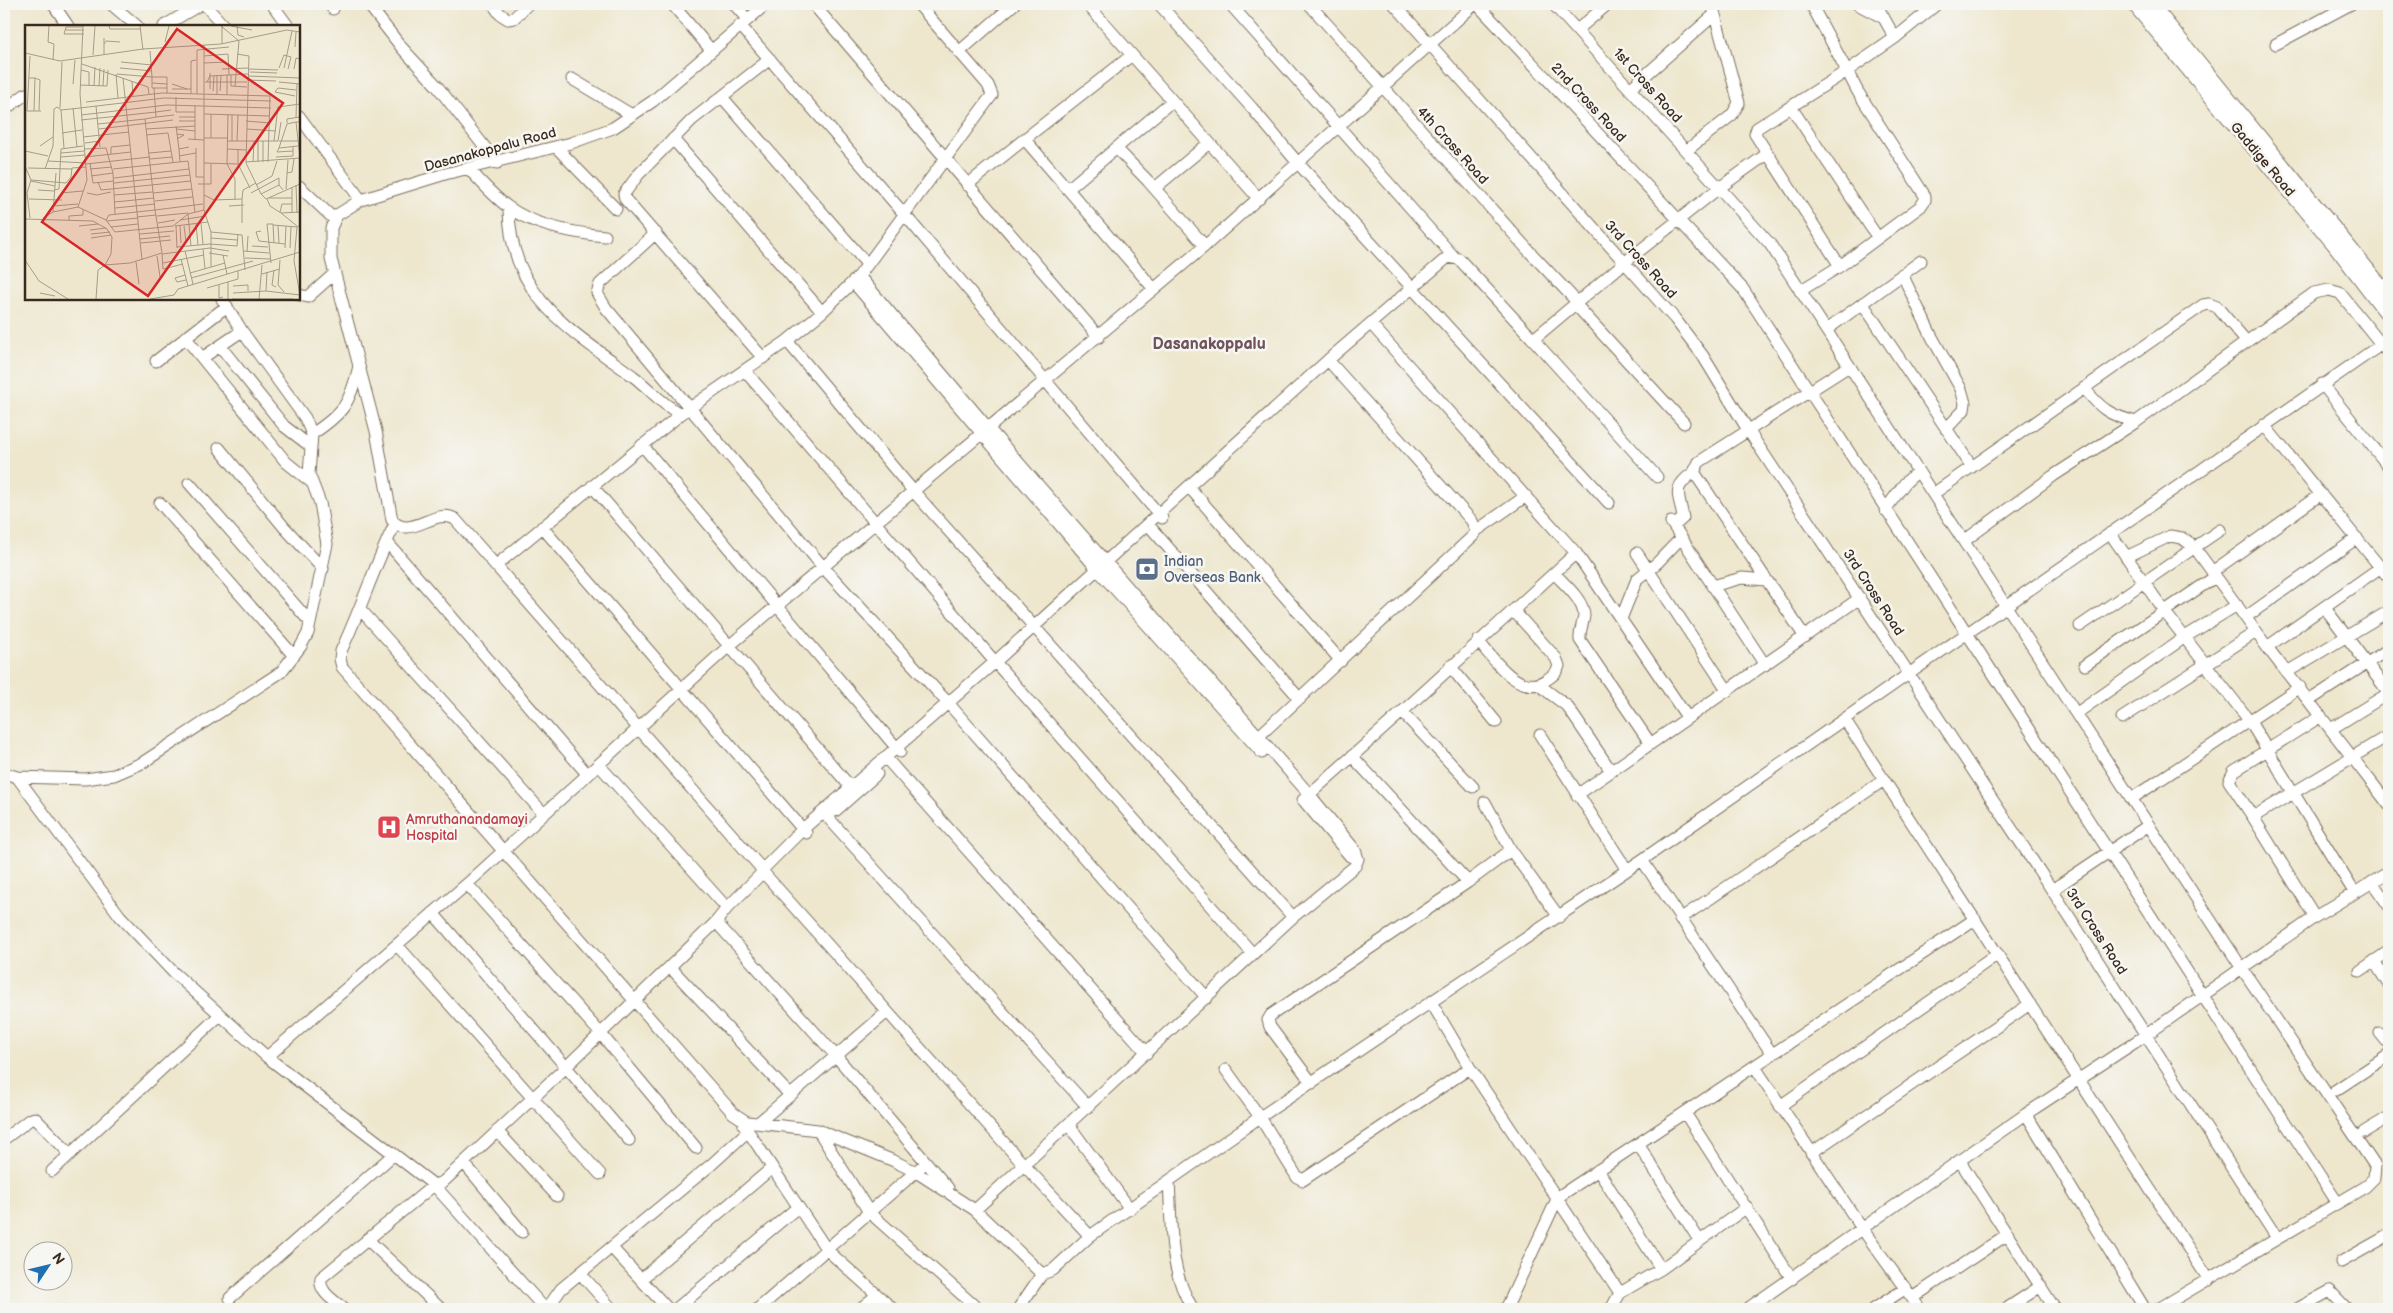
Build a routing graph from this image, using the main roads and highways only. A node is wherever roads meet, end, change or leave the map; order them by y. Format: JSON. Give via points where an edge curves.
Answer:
{"nodes":[{"id":1,"x":2134,"y":4,"type":"edge"},
{"id":2,"x":2151,"y":4,"type":"edge"},
{"id":3,"x":2389,"y":296,"type":"edge"},
{"id":4,"x":2389,"y":316,"type":"edge"}],
"edges":[{"from":1,"to":4,"type":"main road","name":"Gaddige Road","via":[[2334,244]]},
{"from":2,"to":3,"type":"main road","name":"Gaddige Road"}]}
